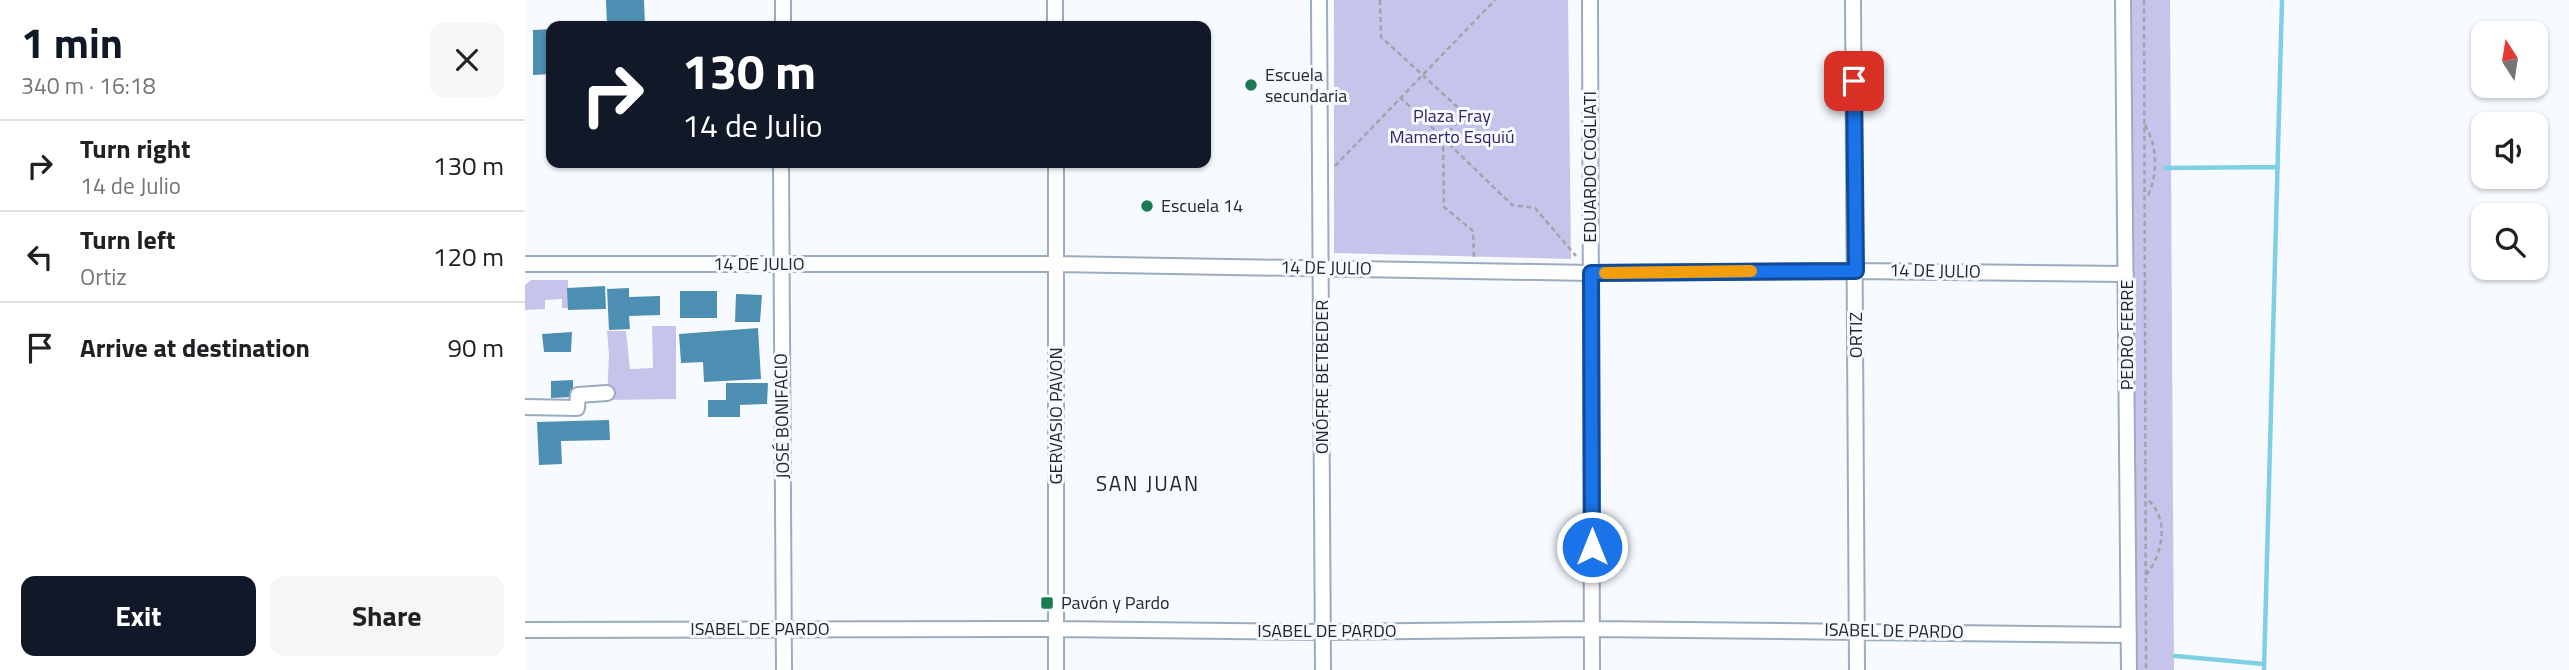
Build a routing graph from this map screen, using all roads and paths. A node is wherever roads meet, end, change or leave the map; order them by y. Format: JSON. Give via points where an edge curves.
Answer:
{"nodes":[{"id":1,"x":783,"y":0,"type":"edge"},
{"id":2,"x":1055,"y":0,"type":"edge"},
{"id":3,"x":1319,"y":0,"type":"edge"},
{"id":4,"x":1380,"y":0,"type":"edge"},
{"id":5,"x":1495,"y":0,"type":"edge"},
{"id":6,"x":1590,"y":0,"type":"edge"},
{"id":7,"x":1853,"y":0,"type":"edge"},
{"id":8,"x":2123,"y":0,"type":"edge"},
{"id":9,"x":2144,"y":0,"type":"edge"},
{"id":10,"x":783,"y":21,"type":"edge"},
{"id":11,"x":1055,"y":21,"type":"edge"},
{"id":12,"x":1423,"y":75,"type":"junction"},
{"id":13,"x":1401,"y":98,"type":"junction"},
{"id":14,"x":2145,"y":124,"type":"junction"},
{"id":15,"x":1443,"y":138,"type":"junction"},
{"id":16,"x":781,"y":168,"type":"edge"},
{"id":17,"x":1056,"y":168,"type":"edge"},
{"id":18,"x":2145,"y":170,"type":"junction"},
{"id":19,"x":2154,"y":170,"type":"junction"},
{"id":20,"x":1321,"y":181,"type":"junction"},
{"id":21,"x":2145,"y":201,"type":"junction"},
{"id":22,"x":525,"y":264,"type":"edge"},
{"id":23,"x":780,"y":264,"type":"junction"},
{"id":24,"x":1056,"y":264,"type":"junction"},
{"id":25,"x":1321,"y":268,"type":"junction"},
{"id":26,"x":1474,"y":271,"type":"junction"},
{"id":27,"x":1856,"y":271,"type":"junction"},
{"id":28,"x":1591,"y":273,"type":"junction"},
{"id":29,"x":2126,"y":274,"type":"junction"},
{"id":30,"x":607,"y":393,"type":"dead end"},
{"id":31,"x":525,"y":407,"type":"edge"},
{"id":32,"x":2147,"y":499,"type":"junction"},
{"id":33,"x":2146,"y":575,"type":"junction"},
{"id":34,"x":2129,"y":583,"type":"junction"},
{"id":35,"x":784,"y":629,"type":"junction"},
{"id":36,"x":1055,"y":629,"type":"junction"},
{"id":37,"x":1592,"y":629,"type":"junction"},
{"id":38,"x":525,"y":630,"type":"edge"},
{"id":39,"x":1857,"y":631,"type":"junction"},
{"id":40,"x":1324,"y":632,"type":"junction"},
{"id":41,"x":2129,"y":635,"type":"junction"},
{"id":42,"x":784,"y":670,"type":"edge"},
{"id":43,"x":1056,"y":670,"type":"edge"},
{"id":44,"x":1323,"y":670,"type":"edge"},
{"id":45,"x":1593,"y":670,"type":"edge"},
{"id":46,"x":1857,"y":670,"type":"edge"},
{"id":47,"x":2129,"y":670,"type":"edge"},
{"id":48,"x":2146,"y":670,"type":"edge"}],
"edges":[{"from":1,"to":10,"type":"street"},
{"from":2,"to":11,"type":"street"},
{"from":3,"to":20,"type":"street","name":"ONÓFRE BETBEDER"},
{"from":4,"to":12,"type":"path","via":[[1381,37]]},
{"from":5,"to":12,"type":"path"},
{"from":6,"to":28,"type":"street","name":"EDUARDO COGLIATI"},
{"from":7,"to":27,"type":"street","name":"ORTIZ"},
{"from":8,"to":29,"type":"street","name":"PEDRO FERRE"},
{"from":9,"to":14,"type":"path"},
{"from":12,"to":13,"type":"path"},
{"from":12,"to":15,"type":"path","via":[[1465,114]]},
{"from":13,"to":15,"type":"path"},
{"from":13,"to":20,"type":"path"},
{"from":14,"to":18,"type":"path"},
{"from":14,"to":19,"type":"path","via":[[2153,144]]},
{"from":15,"to":26,"type":"path","via":[[1444,206],[1473,231]]},
{"from":15,"to":28,"type":"path","via":[[1512,205],[1535,208]]},
{"from":16,"to":23,"type":"street","name":"JOSÉ BONIFACIO"},
{"from":17,"to":24,"type":"street","name":"GERVASIO PAVON"},
{"from":18,"to":19,"type":"path"},
{"from":18,"to":21,"type":"path"},
{"from":19,"to":21,"type":"path"},
{"from":20,"to":25,"type":"street","name":"ONÓFRE BETBEDER"},
{"from":21,"to":32,"type":"path"},
{"from":22,"to":23,"type":"street","name":"14 DE JULIO"},
{"from":23,"to":24,"type":"street","name":"14 DE JULIO"},
{"from":23,"to":35,"type":"street","name":"JOSÉ BONIFACIO"},
{"from":24,"to":25,"type":"street","name":"14 DE JULIO"},
{"from":24,"to":36,"type":"street","name":"GERVASIO PAVON"},
{"from":25,"to":26,"type":"street","name":"14 DE JULIO"},
{"from":25,"to":40,"type":"street","name":"ONÓFRE BETBEDER"},
{"from":26,"to":28,"type":"street","name":"14 DE JULIO"},
{"from":27,"to":28,"type":"street","name":"14 DE JULIO"},
{"from":27,"to":29,"type":"street","name":"14 DE JULIO"},
{"from":27,"to":39,"type":"street","name":"ORTIZ"},
{"from":28,"to":37,"type":"street","name":"EDUARDO COGLIATI"},
{"from":29,"to":34,"type":"street","name":"PEDRO FERRE"},
{"from":30,"to":31,"type":"street","via":[[577,395],[577,408]]},
{"from":32,"to":33,"type":"path"},
{"from":32,"to":33,"type":"path","via":[[2155,509],[2162,537]]},
{"from":33,"to":34,"type":"path"},
{"from":33,"to":48,"type":"path"},
{"from":34,"to":41,"type":"street","name":"PEDRO FERRE"},
{"from":35,"to":36,"type":"street","name":"ISABEL DE PARDO"},
{"from":35,"to":38,"type":"street","name":"ISABEL DE PARDO"},
{"from":35,"to":42,"type":"street","name":"JOSÉ BONIFACIO"},
{"from":36,"to":40,"type":"street","name":"ISABEL DE PARDO"},
{"from":36,"to":43,"type":"street","name":"GERVASIO PAVON"},
{"from":37,"to":39,"type":"street","name":"ISABEL DE PARDO"},
{"from":37,"to":40,"type":"street","name":"ISABEL DE PARDO"},
{"from":37,"to":45,"type":"street","name":"EDUARDO COGLIATI"},
{"from":39,"to":41,"type":"street","name":"ISABEL DE PARDO"},
{"from":39,"to":46,"type":"street","name":"ORTIZ"},
{"from":40,"to":44,"type":"street","name":"ONÓFRE BETBEDER"},
{"from":41,"to":47,"type":"street","name":"PEDRO FERRE"}]}
